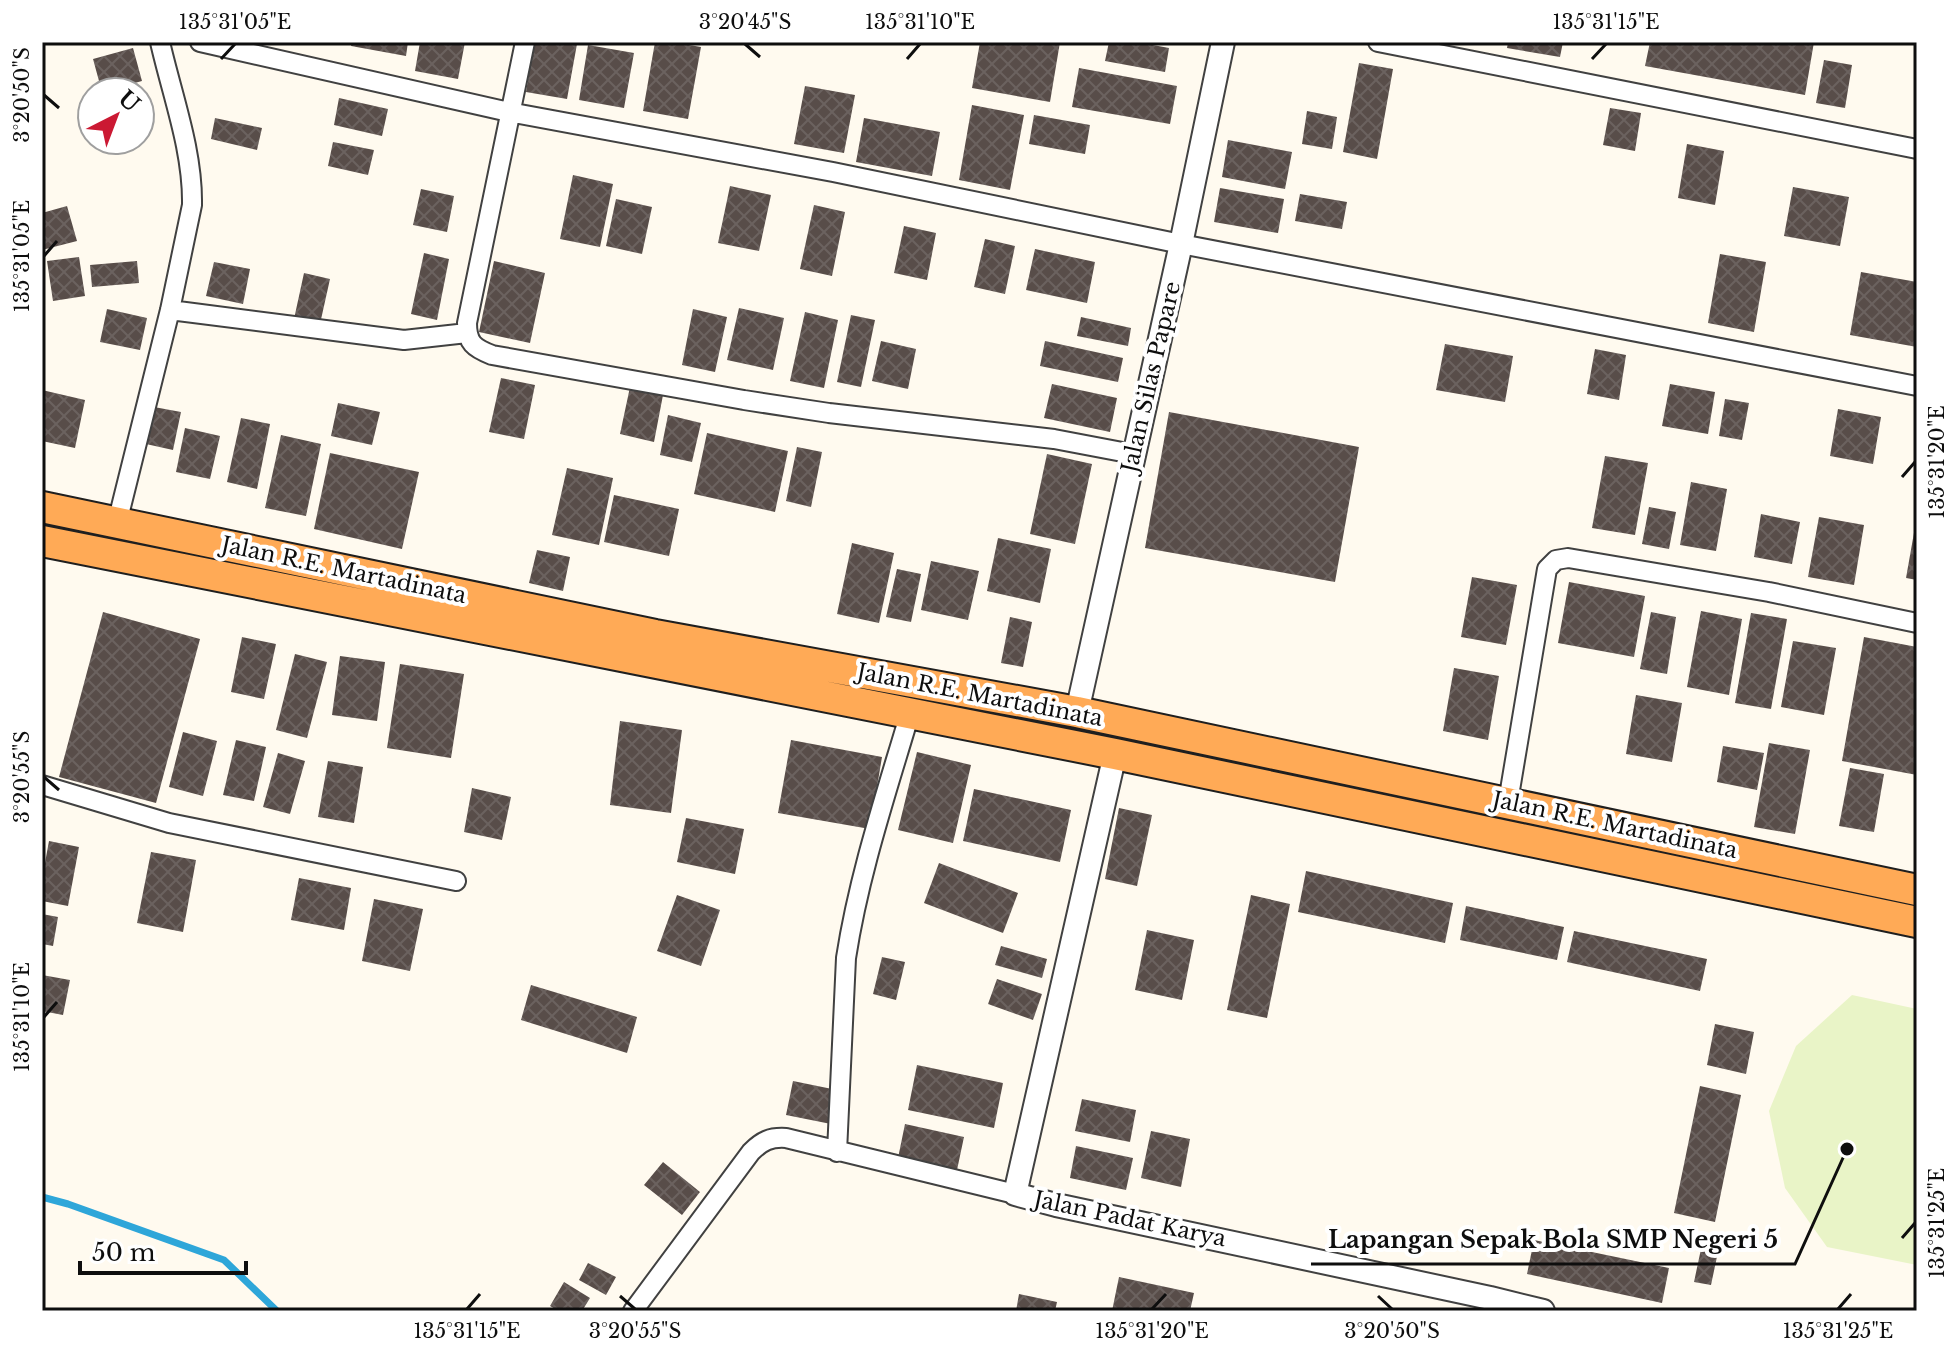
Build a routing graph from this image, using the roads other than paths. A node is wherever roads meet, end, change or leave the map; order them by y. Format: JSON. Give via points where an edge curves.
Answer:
{"nodes":[{"id":1,"x":160,"y":42,"type":"edge"},
{"id":2,"x":200,"y":42,"type":"edge"},
{"id":3,"x":525,"y":42,"type":"edge"},
{"id":4,"x":1223,"y":42,"type":"edge"},
{"id":5,"x":1378,"y":42,"type":"edge"},
{"id":6,"x":509,"y":112,"type":"junction"},
{"id":7,"x":1917,"y":149,"type":"edge"},
{"id":8,"x":1181,"y":244,"type":"junction"},
{"id":9,"x":170,"y":310,"type":"junction"},
{"id":10,"x":467,"y":333,"type":"junction"},
{"id":11,"x":1917,"y":386,"type":"edge"},
{"id":12,"x":1133,"y":454,"type":"junction"},
{"id":13,"x":42,"y":507,"type":"edge"},
{"id":14,"x":117,"y":523,"type":"junction"},
{"id":15,"x":42,"y":541,"type":"edge"},
{"id":16,"x":361,"y":589,"type":"junction"},
{"id":17,"x":1917,"y":623,"type":"edge"},
{"id":18,"x":1077,"y":712,"type":"junction"},
{"id":19,"x":910,"y":713,"type":"junction"},
{"id":20,"x":1115,"y":754,"type":"junction"},
{"id":21,"x":42,"y":785,"type":"edge"},
{"id":22,"x":1508,"y":802,"type":"junction"},
{"id":23,"x":456,"y":881,"type":"dead end"},
{"id":24,"x":1917,"y":890,"type":"edge"},
{"id":25,"x":1917,"y":922,"type":"edge"},
{"id":26,"x":837,"y":1152,"type":"junction"},
{"id":27,"x":1015,"y":1194,"type":"junction"},
{"id":28,"x":633,"y":1311,"type":"edge"},
{"id":29,"x":1543,"y":1311,"type":"edge"}],
"edges":[{"from":1,"to":9,"type":"street","via":[[192,191]]},
{"from":2,"to":6,"type":"street"},
{"from":3,"to":6,"type":"street"},
{"from":4,"to":8,"type":"street","name":"Jalan Silas Papare"},
{"from":5,"to":7,"type":"street"},
{"from":6,"to":8,"type":"street"},
{"from":6,"to":10,"type":"street"},
{"from":8,"to":11,"type":"street"},
{"from":8,"to":12,"type":"street","name":"Jalan Silas Papare"},
{"from":9,"to":10,"type":"street","via":[[404,340]]},
{"from":9,"to":14,"type":"street"},
{"from":10,"to":12,"type":"street","via":[[472,343],[492,355],[787,407],[1054,439]]},
{"from":12,"to":18,"type":"street","name":"Jalan Silas Papare"},
{"from":13,"to":14,"type":"highway","name":"Jalan R.E. Martadinata"},
{"from":14,"to":16,"type":"highway","name":"Jalan R.E. Martadinata"},
{"from":15,"to":16,"type":"highway","name":"Jalan R.E. Martadinata"},
{"from":16,"to":18,"type":"highway","name":"Jalan R.E. Martadinata","via":[[655,635]]},
{"from":16,"to":19,"type":"highway","name":"Jalan R.E. Martadinata"},
{"from":17,"to":22,"type":"street","via":[[1769,592],[1556,560],[1547,569]]},
{"from":18,"to":22,"type":"highway","name":"Jalan R.E. Martadinata"},
{"from":19,"to":20,"type":"highway","name":"Jalan R.E. Martadinata"},
{"from":19,"to":26,"type":"street","via":[[849,939]]},
{"from":20,"to":25,"type":"highway","name":"Jalan R.E. Martadinata"},
{"from":20,"to":27,"type":"street","name":"Jalan Padat Karya"},
{"from":21,"to":23,"type":"street","via":[[169,823]]},
{"from":22,"to":24,"type":"highway","name":"Jalan R.E. Martadinata"},
{"from":26,"to":27,"type":"street"},
{"from":26,"to":28,"type":"street","via":[[786,1138],[760,1143]]},
{"from":27,"to":29,"type":"street","name":"Jalan Padat Karya"}]}
